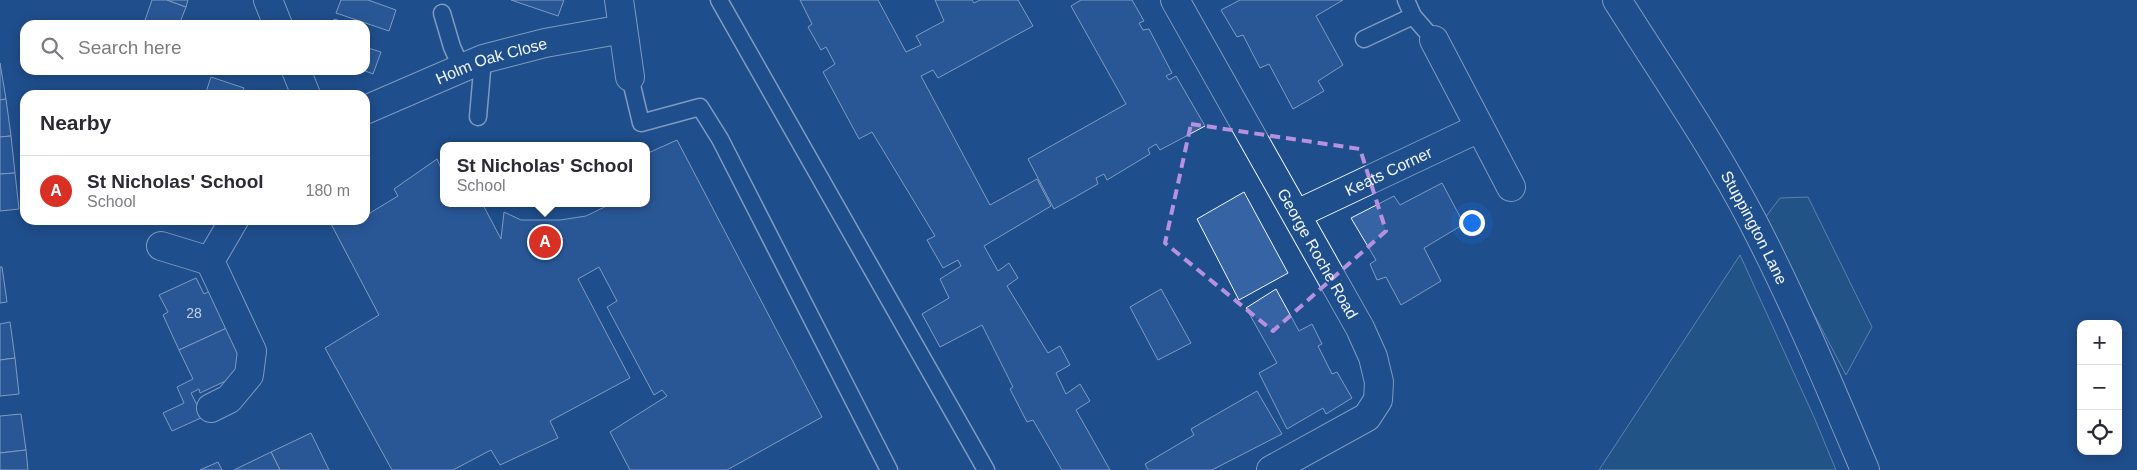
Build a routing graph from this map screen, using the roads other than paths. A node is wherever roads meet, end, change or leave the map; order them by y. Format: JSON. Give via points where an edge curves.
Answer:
{"nodes":[{"id":1,"x":268,"y":0,"type":"edge"},
{"id":2,"x":619,"y":0,"type":"edge"},
{"id":3,"x":719,"y":0,"type":"edge"},
{"id":4,"x":1175,"y":0,"type":"edge"},
{"id":5,"x":1406,"y":0,"type":"edge"},
{"id":6,"x":1617,"y":0,"type":"edge"},
{"id":7,"x":442,"y":13,"type":"dead end"},
{"id":8,"x":1413,"y":16,"type":"junction"},
{"id":9,"x":276,"y":20,"type":"edge"},
{"id":10,"x":624,"y":29,"type":"junction"},
{"id":11,"x":1364,"y":39,"type":"dead end"},
{"id":12,"x":1434,"y":40,"type":"joint"},
{"id":13,"x":473,"y":64,"type":"junction"},
{"id":14,"x":298,"y":75,"type":"edge"},
{"id":15,"x":630,"y":77,"type":"joint"},
{"id":16,"x":304,"y":90,"type":"edge"},
{"id":17,"x":370,"y":108,"type":"edge"},
{"id":18,"x":478,"y":117,"type":"dead end"},
{"id":19,"x":1479,"y":128,"type":"junction"},
{"id":20,"x":1511,"y":187,"type":"dead end"},
{"id":21,"x":1297,"y":214,"type":"junction"},
{"id":22,"x":231,"y":225,"type":"edge"},
{"id":23,"x":161,"y":246,"type":"dead end"},
{"id":24,"x":210,"y":261,"type":"junction"},
{"id":25,"x":211,"y":408,"type":"dead end"},
{"id":26,"x":1300,"y":464,"type":"edge"},
{"id":27,"x":889,"y":470,"type":"edge"},
{"id":28,"x":986,"y":470,"type":"edge"},
{"id":29,"x":1271,"y":470,"type":"edge"},
{"id":30,"x":1865,"y":470,"type":"edge"}],
"edges":[{"from":1,"to":9,"type":"street"},
{"from":2,"to":10,"type":"street"},
{"from":3,"to":28,"type":"lane"},
{"from":4,"to":21,"type":"street","name":"George Roche Road"},
{"from":5,"to":8,"type":"lane"},
{"from":6,"to":30,"type":"street","name":"Stuppington Lane","via":[[1702,133],[1753,222],[1812,346]]},
{"from":7,"to":13,"type":"lane","via":[[452,47]]},
{"from":8,"to":11,"type":"lane"},
{"from":8,"to":12,"type":"lane"},
{"from":10,"to":13,"type":"street","name":"Holm Oak Close","via":[[545,42]]},
{"from":10,"to":15,"type":"street"},
{"from":12,"to":19,"type":"street"},
{"from":13,"to":17,"type":"street","name":"Holm Oak Close"},
{"from":13,"to":18,"type":"lane"},
{"from":14,"to":16,"type":"street"},
{"from":15,"to":27,"type":"lane","via":[[641,123],[700,107]]},
{"from":19,"to":20,"type":"street"},
{"from":19,"to":21,"type":"street","name":"Keats Corner"},
{"from":21,"to":26,"type":"street","name":"George Roche Road","via":[[1360,328],[1373,357],[1379,382],[1378,400],[1367,417]]},
{"from":22,"to":24,"type":"street"},
{"from":23,"to":24,"type":"street"},
{"from":24,"to":25,"type":"street","via":[[252,351],[249,375],[229,399]]},
{"from":26,"to":29,"type":"street","name":"George Roche Road"}]}
